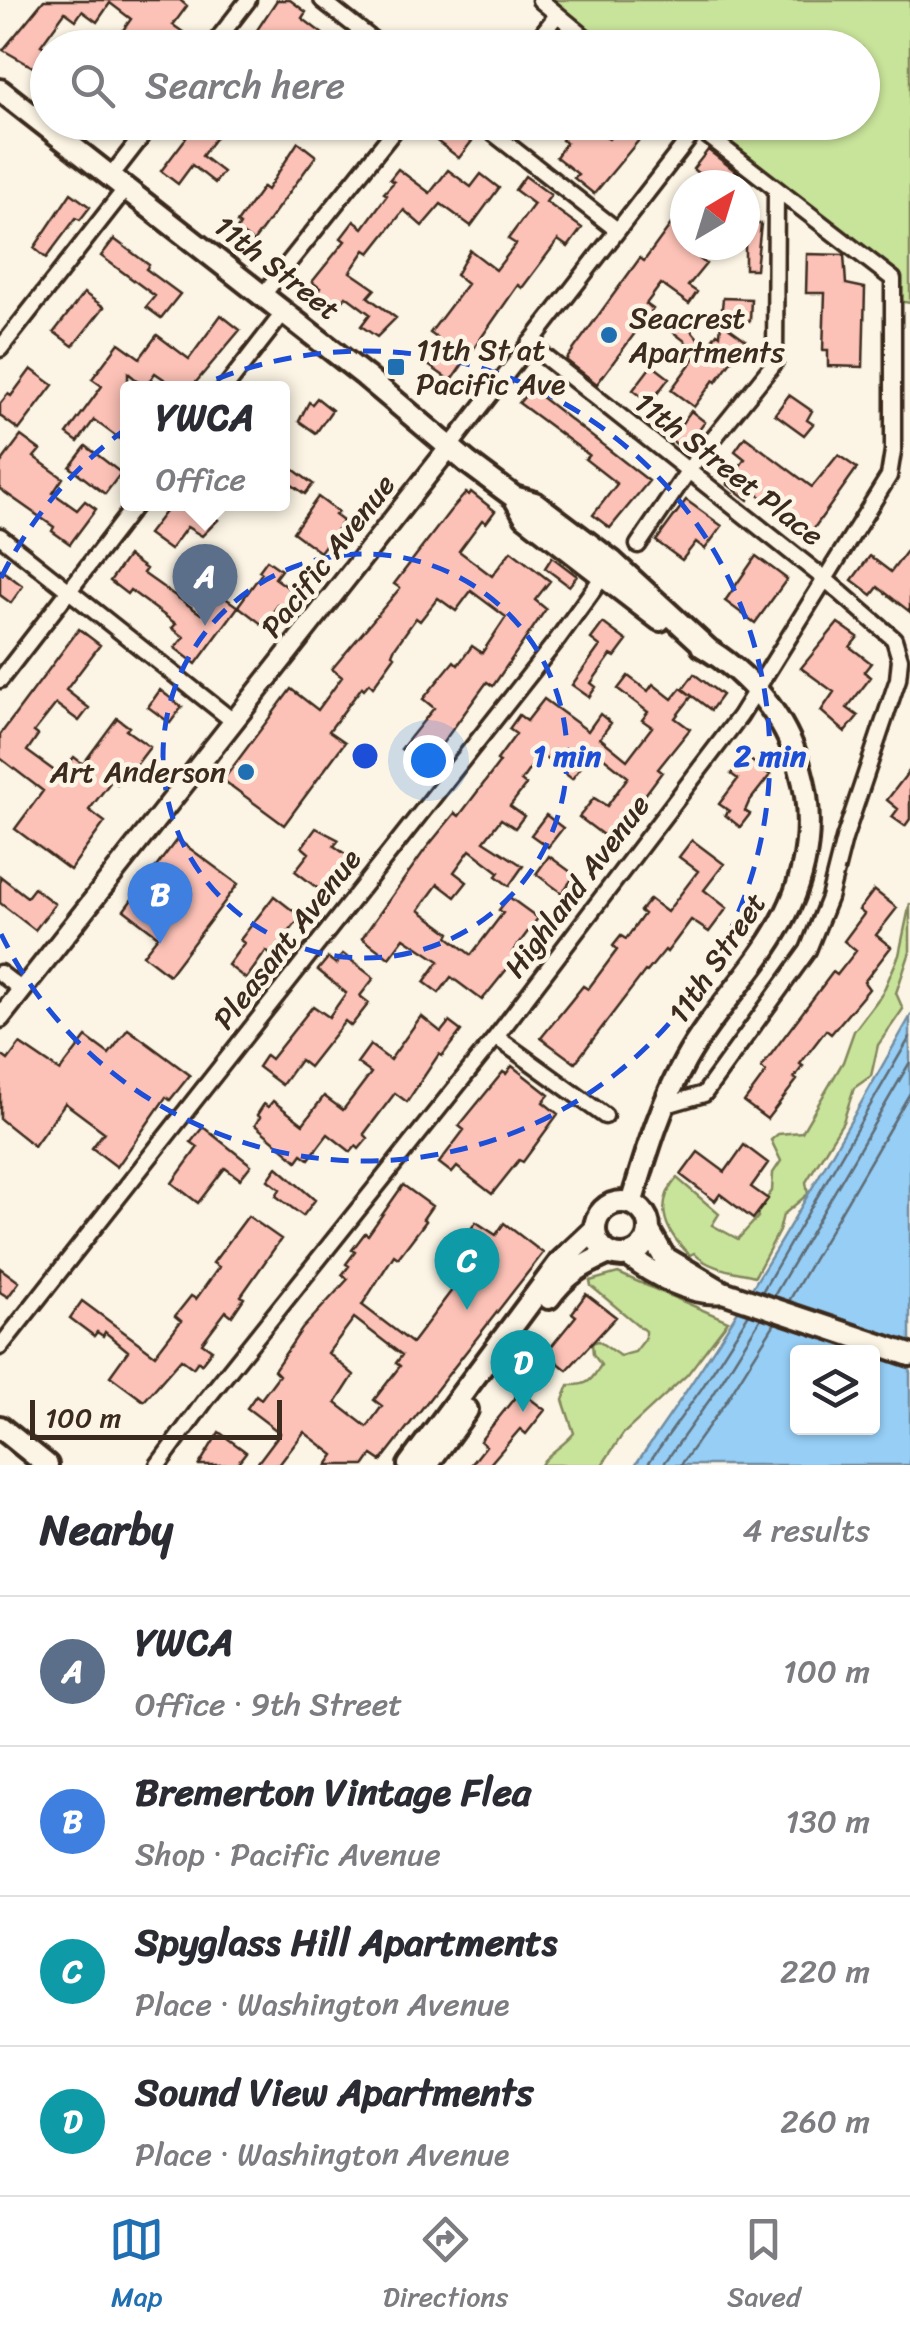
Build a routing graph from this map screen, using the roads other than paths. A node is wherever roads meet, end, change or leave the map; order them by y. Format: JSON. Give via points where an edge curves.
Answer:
{"nodes":[{"id":1,"x":248,"y":0,"type":"edge"},
{"id":2,"x":322,"y":0,"type":"edge"},
{"id":3,"x":540,"y":0,"type":"edge"},
{"id":4,"x":557,"y":14,"type":"junction"},
{"id":5,"x":225,"y":30,"type":"edge"},
{"id":6,"x":360,"y":30,"type":"edge"},
{"id":7,"x":545,"y":30,"type":"edge"},
{"id":8,"x":576,"y":30,"type":"edge"},
{"id":9,"x":0,"y":90,"type":"edge"},
{"id":10,"x":30,"y":113,"type":"edge"},
{"id":11,"x":65,"y":140,"type":"edge"},
{"id":12,"x":143,"y":140,"type":"edge"},
{"id":13,"x":386,"y":140,"type":"edge"},
{"id":14,"x":502,"y":140,"type":"edge"},
{"id":15,"x":683,"y":140,"type":"edge"},
{"id":16,"x":713,"y":140,"type":"edge"},
{"id":17,"x":119,"y":182,"type":"junction"},
{"id":18,"x":776,"y":190,"type":"junction"},
{"id":19,"x":617,"y":230,"type":"junction"},
{"id":20,"x":263,"y":295,"type":"junction"},
{"id":21,"x":284,"y":312,"type":"junction"},
{"id":22,"x":528,"y":344,"type":"junction"},
{"id":23,"x":0,"y":349,"type":"edge"},
{"id":24,"x":230,"y":381,"type":"edge"},
{"id":25,"x":449,"y":448,"type":"junction"},
{"id":26,"x":688,"y":472,"type":"junction"},
{"id":27,"x":131,"y":511,"type":"edge"},
{"id":28,"x":0,"y":536,"type":"edge"},
{"id":29,"x":638,"y":546,"type":"dead end"},
{"id":30,"x":608,"y":569,"type":"junction"},
{"id":31,"x":826,"y":580,"type":"junction"},
{"id":32,"x":70,"y":590,"type":"junction"},
{"id":33,"x":0,"y":680,"type":"edge"},
{"id":34,"x":758,"y":690,"type":"junction"},
{"id":35,"x":233,"y":721,"type":"junction"},
{"id":36,"x":0,"y":973,"type":"edge"},
{"id":37,"x":22,"y":990,"type":"junction"},
{"id":38,"x":0,"y":1018,"type":"edge"},
{"id":39,"x":496,"y":1037,"type":"junction"},
{"id":40,"x":663,"y":1106,"type":"junction"},
{"id":41,"x":605,"y":1116,"type":"dead end"},
{"id":42,"x":631,"y":1204,"type":"junction"},
{"id":43,"x":595,"y":1229,"type":"junction"},
{"id":44,"x":649,"y":1231,"type":"junction"},
{"id":45,"x":619,"y":1254,"type":"junction"},
{"id":46,"x":724,"y":1292,"type":"junction"},
{"id":47,"x":0,"y":1348,"type":"edge"},
{"id":48,"x":910,"y":1354,"type":"edge"},
{"id":49,"x":0,"y":1427,"type":"edge"},
{"id":50,"x":47,"y":1465,"type":"edge"},
{"id":51,"x":158,"y":1465,"type":"edge"},
{"id":52,"x":408,"y":1465,"type":"edge"},
{"id":53,"x":427,"y":1465,"type":"edge"}],
"edges":[{"from":1,"to":5,"type":"street"},
{"from":2,"to":6,"type":"street"},
{"from":3,"to":4,"type":"street"},
{"from":4,"to":7,"type":"street"},
{"from":4,"to":8,"type":"street"},
{"from":9,"to":10,"type":"main road","name":"11th Street"},
{"from":11,"to":17,"type":"main road","name":"11th Street"},
{"from":12,"to":17,"type":"street"},
{"from":13,"to":20,"type":"street"},
{"from":14,"to":19,"type":"street"},
{"from":15,"to":19,"type":"street","name":"Pacific Avenue"},
{"from":16,"to":18,"type":"street"},
{"from":17,"to":20,"type":"main road","name":"11th Street"},
{"from":17,"to":23,"type":"street"},
{"from":18,"to":26,"type":"street","via":[[775,362]]},
{"from":18,"to":31,"type":"street","name":"Highland Avenue","via":[[893,279],[889,476]]},
{"from":19,"to":22,"type":"street","name":"Pacific Avenue"},
{"from":20,"to":21,"type":"main road","name":"11th Street"},
{"from":21,"to":24,"type":"street"},
{"from":21,"to":25,"type":"main road","name":"11th Street"},
{"from":22,"to":25,"type":"street","name":"Pacific Avenue"},
{"from":22,"to":26,"type":"street","name":"11th Street Place"},
{"from":25,"to":30,"type":"main road","name":"11th Street","via":[[514,496],[525,516]]},
{"from":25,"to":35,"type":"street","name":"Pacific Avenue"},
{"from":26,"to":29,"type":"street"},
{"from":26,"to":31,"type":"street","name":"11th Street Place"},
{"from":27,"to":32,"type":"street"},
{"from":28,"to":32,"type":"street"},
{"from":30,"to":34,"type":"main road","name":"11th Street","via":[[676,632]]},
{"from":30,"to":47,"type":"street","name":"Pleasant Avenue"},
{"from":31,"to":34,"type":"street","name":"Highland Avenue"},
{"from":31,"to":40,"type":"street","name":"11th Street Place","via":[[894,639],[898,680],[808,950],[704,1094]]},
{"from":32,"to":33,"type":"street"},
{"from":32,"to":35,"type":"street"},
{"from":34,"to":39,"type":"street","name":"Highland Avenue"},
{"from":34,"to":40,"type":"main road","name":"11th Street","via":[[801,765],[808,818],[801,867],[779,927],[699,1037]]},
{"from":35,"to":37,"type":"street","name":"Pacific Avenue"},
{"from":36,"to":37,"type":"street"},
{"from":37,"to":38,"type":"street","name":"Pacific Avenue"},
{"from":39,"to":41,"type":"street"},
{"from":39,"to":51,"type":"street","name":"Highland Avenue"},
{"from":40,"to":42,"type":"main road","name":"11th Street"},
{"from":42,"to":43,"type":"main road","via":[[602,1211]]},
{"from":42,"to":44,"type":"main road","via":[[647,1218]]},
{"from":43,"to":45,"type":"main road","via":[[599,1243]]},
{"from":43,"to":52,"type":"main road","via":[[560,1262]]},
{"from":44,"to":45,"type":"main road","via":[[643,1247]]},
{"from":44,"to":46,"type":"main road","via":[[664,1258]]},
{"from":45,"to":46,"type":"main road","via":[[686,1286]]},
{"from":45,"to":53,"type":"main road","via":[[582,1264],[561,1281]]},
{"from":46,"to":48,"type":"main road"},
{"from":49,"to":50,"type":"main road"}]}
